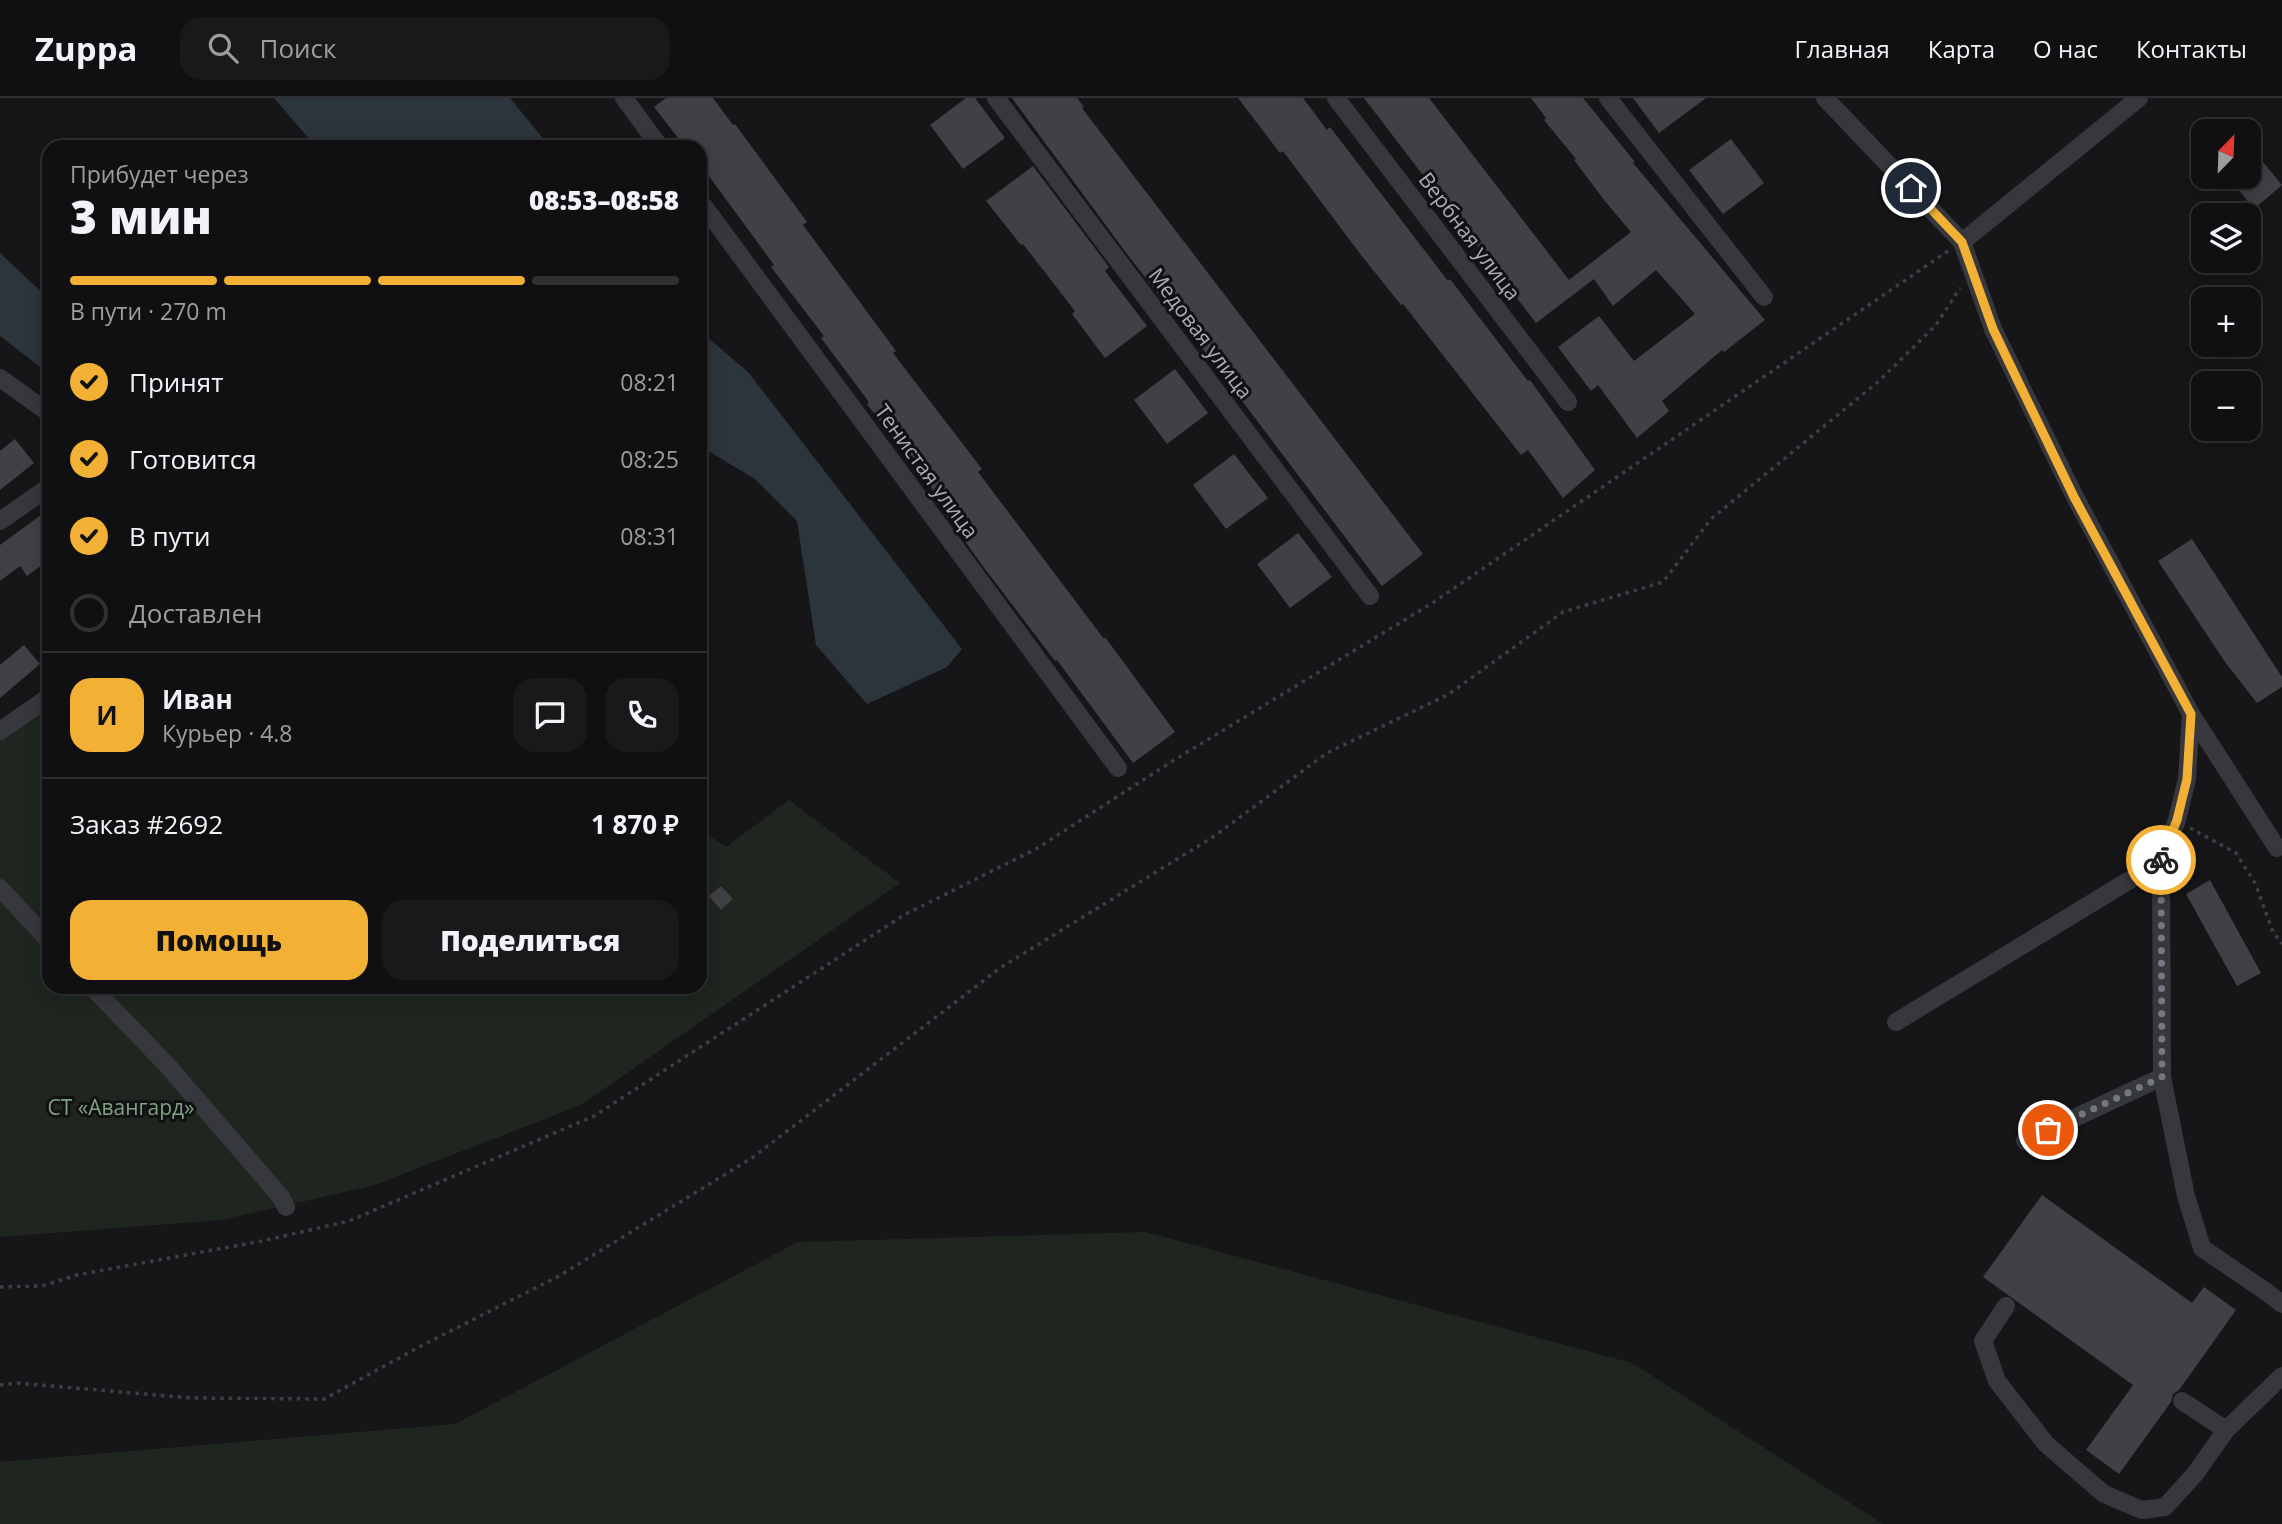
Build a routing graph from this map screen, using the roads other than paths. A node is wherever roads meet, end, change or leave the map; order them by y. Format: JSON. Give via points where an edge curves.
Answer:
{"nodes":[{"id":1,"x":624,"y":98,"type":"edge"},
{"id":2,"x":996,"y":98,"type":"edge"},
{"id":3,"x":1336,"y":98,"type":"edge"},
{"id":4,"x":1608,"y":98,"type":"edge"},
{"id":5,"x":1825,"y":98,"type":"edge"},
{"id":6,"x":2139,"y":98,"type":"edge"},
{"id":7,"x":655,"y":140,"type":"edge"},
{"id":8,"x":707,"y":210,"type":"edge"},
{"id":9,"x":1962,"y":242,"type":"junction"},
{"id":10,"x":1764,"y":296,"type":"dead end"},
{"id":11,"x":0,"y":378,"type":"edge"},
{"id":12,"x":1568,"y":402,"type":"dead end"},
{"id":13,"x":42,"y":407,"type":"edge"},
{"id":14,"x":42,"y":491,"type":"edge"},
{"id":15,"x":0,"y":521,"type":"edge"},
{"id":16,"x":1370,"y":596,"type":"dead end"},
{"id":17,"x":42,"y":702,"type":"edge"},
{"id":18,"x":2191,"y":714,"type":"junction"},
{"id":19,"x":0,"y":731,"type":"edge"},
{"id":20,"x":1118,"y":768,"type":"dead end"},
{"id":21,"x":2277,"y":848,"type":"dead end"},
{"id":22,"x":2161,"y":861,"type":"junction"},
{"id":23,"x":0,"y":888,"type":"edge"},
{"id":24,"x":42,"y":933,"type":"edge"},
{"id":25,"x":99,"y":994,"type":"edge"},
{"id":26,"x":1896,"y":1022,"type":"dead end"},
{"id":27,"x":2162,"y":1077,"type":"junction"},
{"id":28,"x":2025,"y":1141,"type":"dead end"},
{"id":29,"x":286,"y":1207,"type":"dead end"},
{"id":30,"x":2282,"y":1304,"type":"edge"},
{"id":31,"x":2006,"y":1306,"type":"dead end"},
{"id":32,"x":2282,"y":1376,"type":"edge"},
{"id":33,"x":2182,"y":1401,"type":"dead end"},
{"id":34,"x":2226,"y":1430,"type":"junction"}],
"edges":[{"from":1,"to":7,"type":"street"},
{"from":2,"to":16,"type":"street","name":"Медовая улица"},
{"from":3,"to":12,"type":"street","name":"Вербная улица"},
{"from":4,"to":10,"type":"street"},
{"from":5,"to":9,"type":"street"},
{"from":6,"to":9,"type":"street"},
{"from":8,"to":20,"type":"street","name":"Тенистая улица"},
{"from":9,"to":18,"type":"street","via":[[1999,341],[2074,497]]},
{"from":11,"to":13,"type":"street"},
{"from":14,"to":15,"type":"street"},
{"from":17,"to":19,"type":"street"},
{"from":18,"to":21,"type":"street"},
{"from":18,"to":22,"type":"street","via":[[2187,779]]},
{"from":22,"to":26,"type":"street"},
{"from":22,"to":27,"type":"street"},
{"from":23,"to":24,"type":"street"},
{"from":25,"to":29,"type":"street","via":[[167,1065]]},
{"from":27,"to":28,"type":"street"},
{"from":27,"to":30,"type":"street","via":[[2186,1196],[2202,1248]]},
{"from":31,"to":34,"type":"street","via":[[1983,1341],[1997,1381],[2046,1444],[2104,1494],[2142,1510],[2165,1507]]},
{"from":32,"to":34,"type":"street"},
{"from":33,"to":34,"type":"street"}]}
